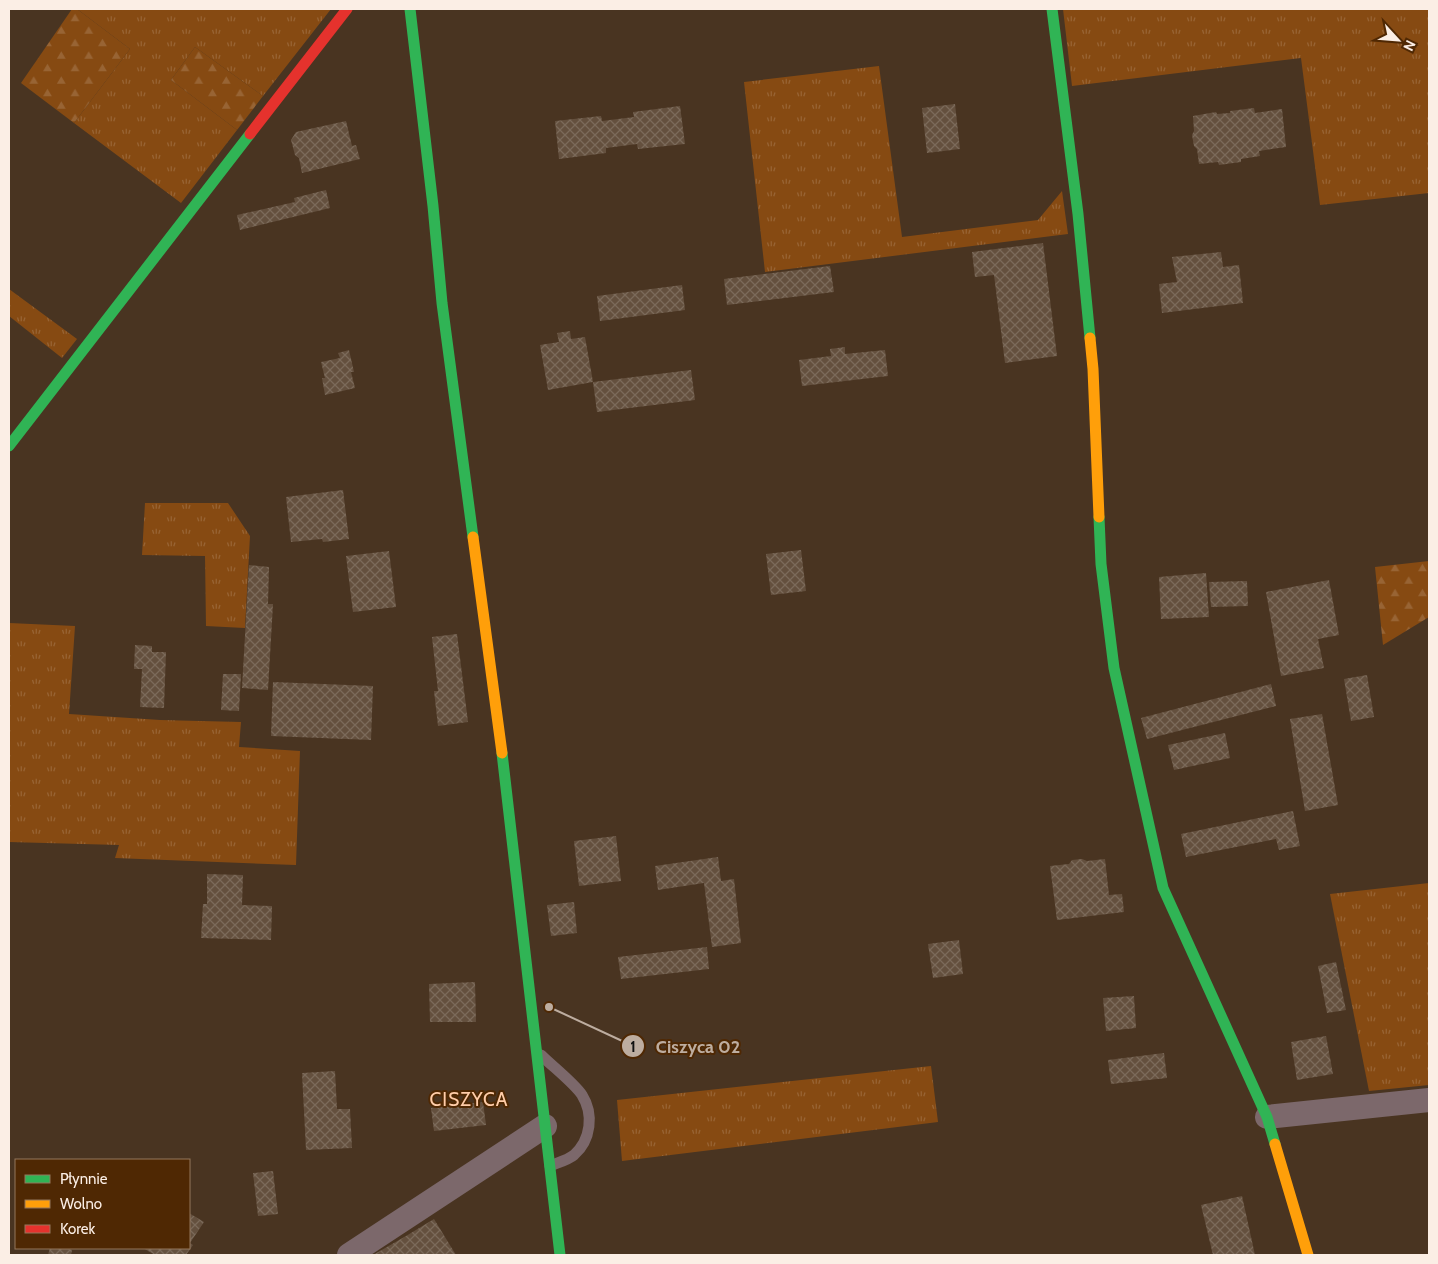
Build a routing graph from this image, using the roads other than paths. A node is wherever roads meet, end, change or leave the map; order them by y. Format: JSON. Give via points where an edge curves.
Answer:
{"nodes":[{"id":1,"x":347,"y":9,"type":"edge"},
{"id":2,"x":410,"y":9,"type":"edge"},
{"id":3,"x":1052,"y":9,"type":"edge"},
{"id":4,"x":9,"y":446,"type":"edge"},
{"id":5,"x":536,"y":1051,"type":"junction"},
{"id":6,"x":1429,"y":1100,"type":"edge"},
{"id":7,"x":1267,"y":1117,"type":"junction"},
{"id":8,"x":545,"y":1126,"type":"junction"},
{"id":9,"x":550,"y":1166,"type":"junction"},
{"id":10,"x":349,"y":1255,"type":"edge"},
{"id":11,"x":560,"y":1255,"type":"edge"},
{"id":12,"x":1308,"y":1255,"type":"edge"}],
"edges":[{"from":1,"to":4,"type":"street"},
{"from":2,"to":5,"type":"street","via":[[442,303],[500,739]]},
{"from":3,"to":7,"type":"street","via":[[1078,214],[1091,350],[1101,564],[1114,668],[1163,888]]},
{"from":5,"to":8,"type":"street"},
{"from":5,"to":9,"type":"lane","via":[[581,1093],[589,1108],[590,1126],[583,1145],[573,1155]]},
{"from":6,"to":7,"type":"street"},
{"from":7,"to":12,"type":"street"},
{"from":8,"to":9,"type":"street"},
{"from":8,"to":10,"type":"street"},
{"from":9,"to":11,"type":"street"}]}
